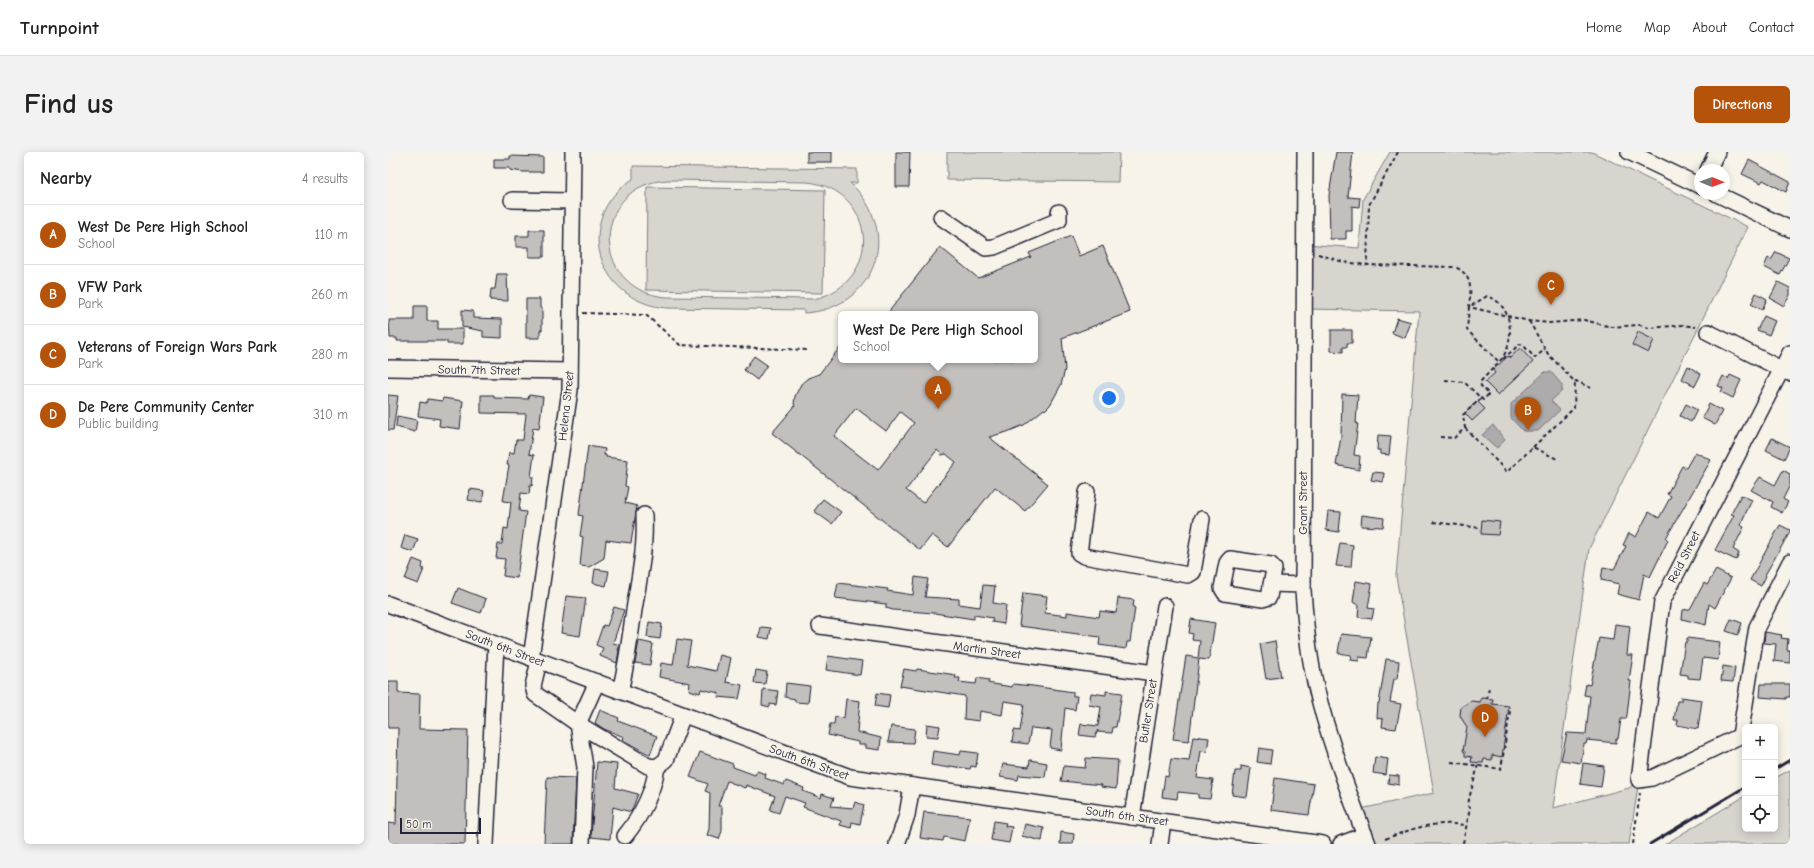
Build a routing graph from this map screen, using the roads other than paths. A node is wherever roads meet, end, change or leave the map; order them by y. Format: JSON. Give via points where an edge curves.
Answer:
{"nodes":[{"id":1,"x":573,"y":152,"type":"edge"},
{"id":2,"x":1305,"y":152,"type":"edge"},
{"id":3,"x":1629,"y":152,"type":"edge"},
{"id":4,"x":1717,"y":152,"type":"edge"},
{"id":5,"x":1711,"y":164,"type":"edge"},
{"id":6,"x":1694,"y":183,"type":"edge"},
{"id":7,"x":512,"y":200,"type":"dead end"},
{"id":8,"x":1730,"y":200,"type":"edge"},
{"id":9,"x":572,"y":201,"type":"junction"},
{"id":10,"x":1059,"y":212,"type":"dead end"},
{"id":11,"x":942,"y":217,"type":"dead end"},
{"id":12,"x":1790,"y":229,"type":"edge"},
{"id":13,"x":1708,"y":332,"type":"road end"},
{"id":14,"x":1790,"y":353,"type":"edge"},
{"id":15,"x":388,"y":368,"type":"edge"},
{"id":16,"x":570,"y":371,"type":"junction"},
{"id":17,"x":1786,"y":371,"type":"edge"},
{"id":18,"x":1087,"y":492,"type":"dead end"},
{"id":19,"x":644,"y":515,"type":"dead end"},
{"id":20,"x":1202,"y":519,"type":"dead end"},
{"id":21,"x":1790,"y":562,"type":"edge"},
{"id":22,"x":1271,"y":584,"type":"dead end"},
{"id":23,"x":1303,"y":585,"type":"junction"},
{"id":24,"x":388,"y":604,"type":"edge"},
{"id":25,"x":1165,"y":606,"type":"dead end"},
{"id":26,"x":820,"y":626,"type":"dead end"},
{"id":27,"x":496,"y":645,"type":"junction"},
{"id":28,"x":535,"y":660,"type":"junction"},
{"id":29,"x":1154,"y":673,"type":"junction"},
{"id":30,"x":597,"y":682,"type":"junction"},
{"id":31,"x":620,"y":691,"type":"junction"},
{"id":32,"x":684,"y":715,"type":"junction"},
{"id":33,"x":578,"y":724,"type":"junction"},
{"id":34,"x":657,"y":767,"type":"junction"},
{"id":35,"x":912,"y":786,"type":"junction"},
{"id":36,"x":1132,"y":817,"type":"junction"},
{"id":37,"x":1164,"y":822,"type":"junction"},
{"id":38,"x":625,"y":836,"type":"dead end"},
{"id":39,"x":1367,"y":839,"type":"edge"},
{"id":40,"x":486,"y":844,"type":"edge"},
{"id":41,"x":582,"y":844,"type":"edge"},
{"id":42,"x":897,"y":844,"type":"edge"},
{"id":43,"x":1160,"y":844,"type":"edge"},
{"id":44,"x":1323,"y":844,"type":"edge"},
{"id":45,"x":1341,"y":844,"type":"edge"}],
"edges":[{"from":1,"to":9,"type":"street","name":"Helena Street"},
{"from":2,"to":23,"type":"street","name":"Grant Street"},
{"from":3,"to":6,"type":"street"},
{"from":4,"to":5,"type":"street"},
{"from":7,"to":9,"type":"street"},
{"from":8,"to":12,"type":"street"},
{"from":9,"to":16,"type":"street","name":"Helena Street"},
{"from":10,"to":11,"type":"street","via":[[1059,220],[986,248]]},
{"from":13,"to":17,"type":"street"},
{"from":14,"to":17,"type":"street","name":"Reid Street"},
{"from":15,"to":16,"type":"street","name":"South 7th Street"},
{"from":16,"to":28,"type":"street","name":"Helena Street","via":[[570,390]]},
{"from":17,"to":21,"type":"street","name":"Reid Street","via":[[1662,602],[1638,780],[1652,778],[1740,736],[1757,627]]},
{"from":18,"to":20,"type":"street","via":[[1079,552],[1084,556],[1188,575],[1193,572]]},
{"from":19,"to":31,"type":"street","via":[[643,560],[626,670]]},
{"from":22,"to":23,"type":"street"},
{"from":23,"to":39,"type":"street","name":"Grant Street","via":[[1307,639],[1323,716]]},
{"from":24,"to":27,"type":"street","name":"South 6th Street"},
{"from":25,"to":29,"type":"street","name":"Butler Street"},
{"from":26,"to":29,"type":"street","name":"Martin Street"},
{"from":27,"to":28,"type":"street","name":"South 6th Street"},
{"from":27,"to":40,"type":"street"},
{"from":28,"to":30,"type":"street","name":"South 6th Street"},
{"from":28,"to":33,"type":"street","name":"Helena Street","via":[[535,694]]},
{"from":29,"to":36,"type":"street","name":"Butler Street"},
{"from":30,"to":31,"type":"street","name":"South 6th Street"},
{"from":30,"to":33,"type":"street"},
{"from":31,"to":32,"type":"street","name":"South 6th Street"},
{"from":32,"to":34,"type":"street","via":[[666,760]]},
{"from":32,"to":35,"type":"street","name":"South 6th Street","via":[[850,777]]},
{"from":33,"to":34,"type":"street","via":[[648,766]]},
{"from":33,"to":41,"type":"street","via":[[585,767]]},
{"from":34,"to":38,"type":"street","via":[[651,791],[641,814]]},
{"from":35,"to":36,"type":"street","name":"South 6th Street"},
{"from":35,"to":42,"type":"street","via":[[907,815]]},
{"from":36,"to":37,"type":"street","name":"South 6th Street"},
{"from":37,"to":43,"type":"street"},
{"from":37,"to":44,"type":"street","name":"South 6th Street"},
{"from":39,"to":45,"type":"street"}]}
